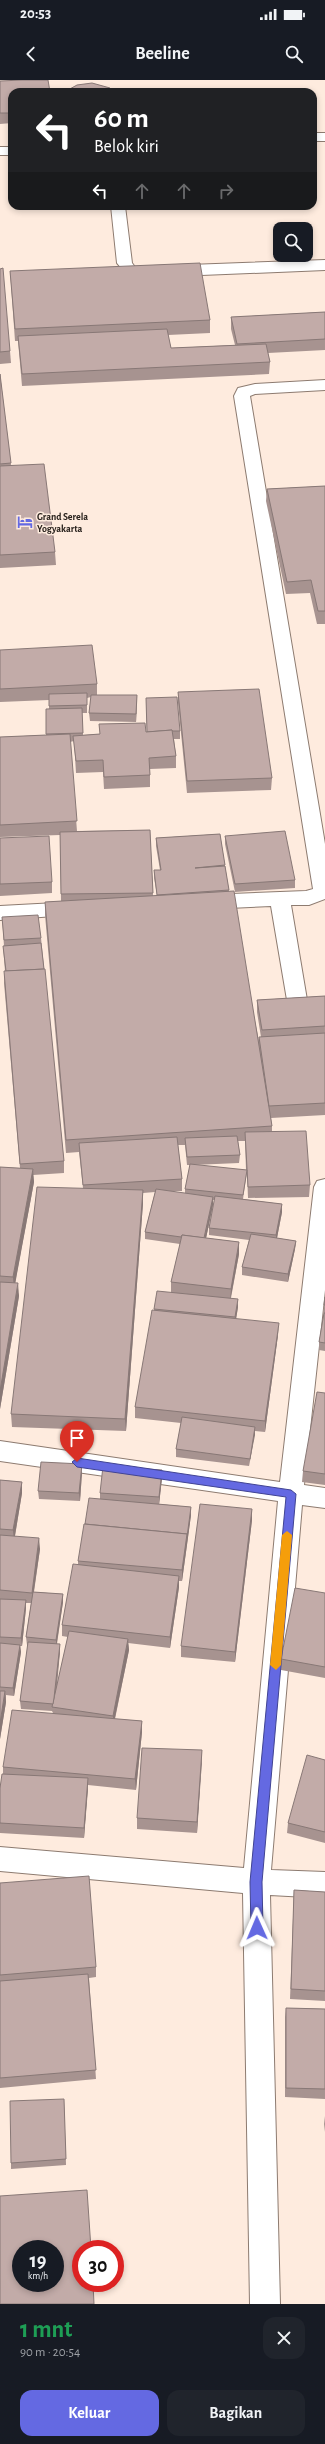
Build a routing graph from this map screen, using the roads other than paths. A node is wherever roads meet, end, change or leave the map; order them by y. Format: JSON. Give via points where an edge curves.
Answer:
{"nodes":[{"id":1,"x":118,"y":210,"type":"edge"},
{"id":2,"x":325,"y":265,"type":"edge"},
{"id":3,"x":325,"y":385,"type":"edge"},
{"id":4,"x":324,"y":891,"type":"edge"},
{"id":5,"x":280,"y":899,"type":"junction"},
{"id":6,"x":190,"y":903,"type":"edge"},
{"id":7,"x":95,"y":908,"type":"edge"},
{"id":8,"x":0,"y":913,"type":"edge"},
{"id":9,"x":297,"y":1000,"type":"edge"},
{"id":10,"x":325,"y":1187,"type":"edge"},
{"id":11,"x":0,"y":1451,"type":"edge"},
{"id":12,"x":291,"y":1494,"type":"junction"},
{"id":13,"x":325,"y":1498,"type":"edge"},
{"id":14,"x":0,"y":1859,"type":"edge"},
{"id":15,"x":256,"y":1882,"type":"junction"},
{"id":16,"x":325,"y":1885,"type":"edge"},
{"id":17,"x":265,"y":2304,"type":"edge"}],
"edges":[{"from":1,"to":2,"type":"street","via":[[125,263],[131,271]]},
{"from":3,"to":4,"type":"street","via":[[255,389],[244,391],[242,396]]},
{"from":4,"to":5,"type":"street","via":[[309,898]]},
{"from":5,"to":6,"type":"street"},
{"from":5,"to":9,"type":"street"},
{"from":7,"to":8,"type":"street"},
{"from":10,"to":12,"type":"street"},
{"from":11,"to":12,"type":"street"},
{"from":12,"to":13,"type":"street"},
{"from":12,"to":15,"type":"street"},
{"from":14,"to":15,"type":"street"},
{"from":15,"to":16,"type":"street"},
{"from":15,"to":17,"type":"street"}]}
